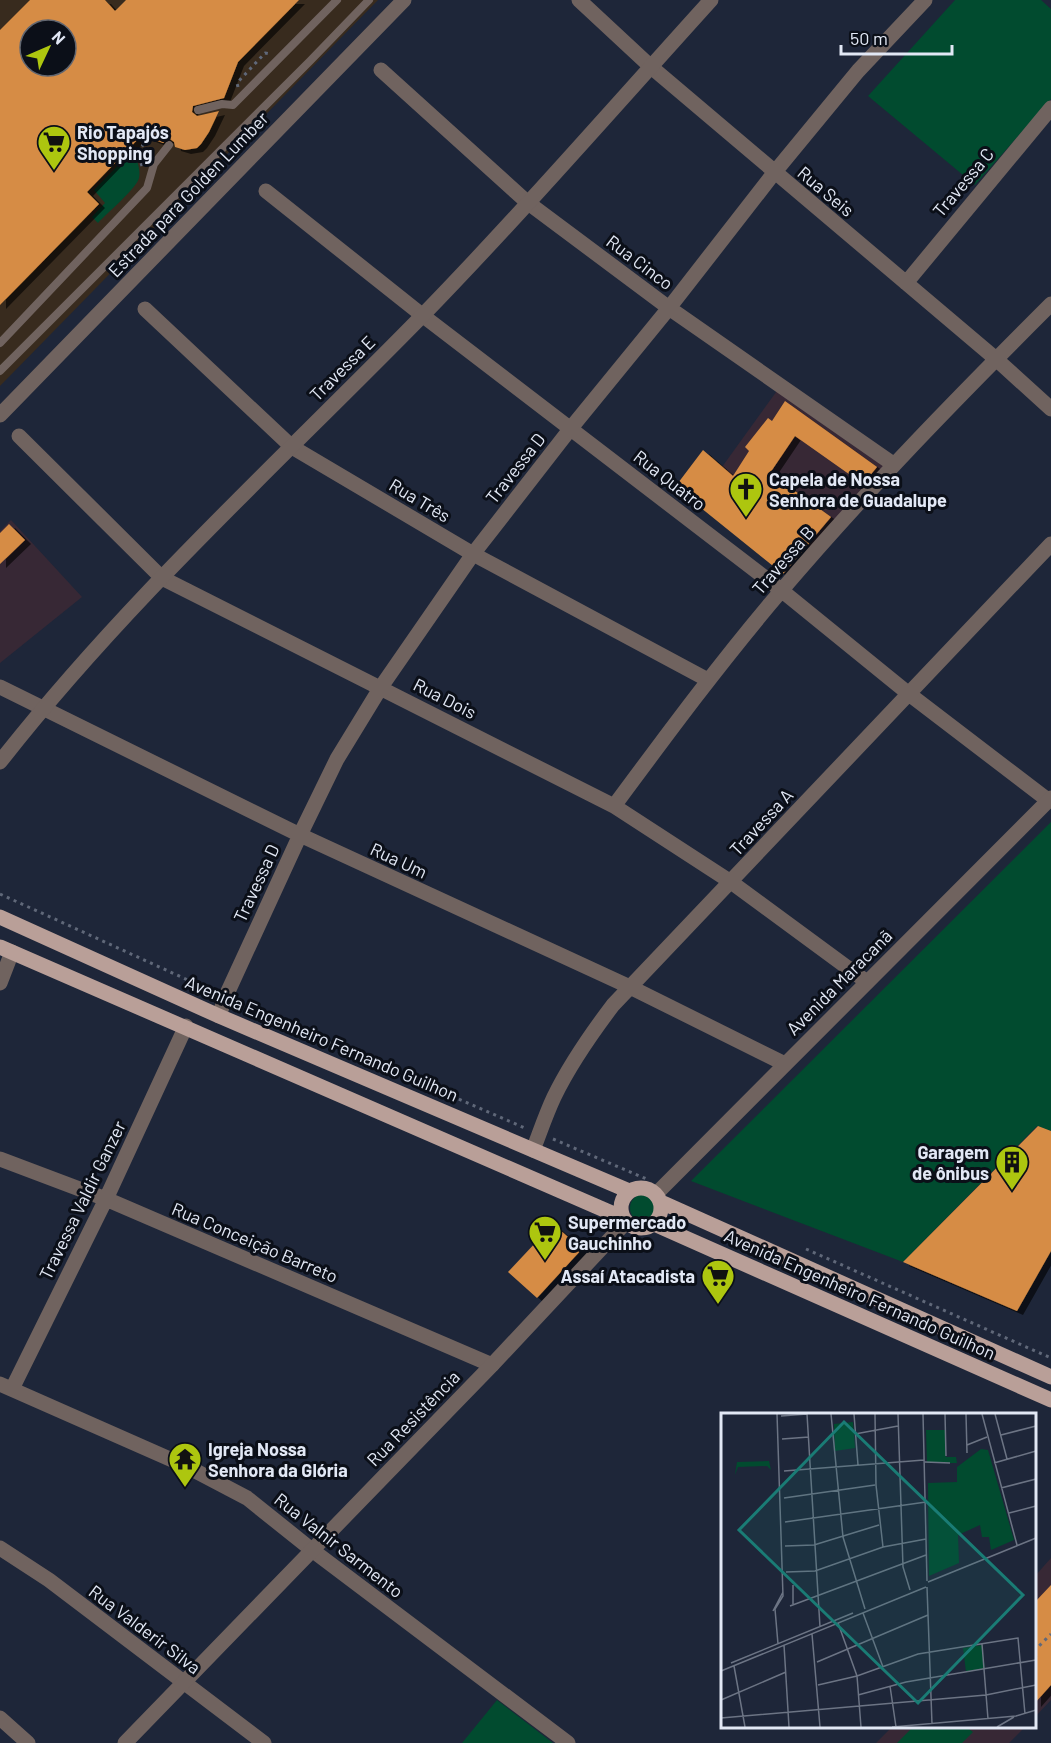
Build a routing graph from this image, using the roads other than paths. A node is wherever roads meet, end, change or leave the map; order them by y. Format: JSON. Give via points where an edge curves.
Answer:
{"nodes":[{"id":1,"x":337,"y":0,"type":"edge"},
{"id":2,"x":369,"y":0,"type":"edge"},
{"id":3,"x":404,"y":0,"type":"edge"},
{"id":4,"x":579,"y":0,"type":"edge"},
{"id":5,"x":711,"y":0,"type":"edge"},
{"id":6,"x":925,"y":0,"type":"edge"},
{"id":7,"x":650,"y":66,"type":"junction"},
{"id":8,"x":381,"y":70,"type":"dead end"},
{"id":9,"x":198,"y":110,"type":"dead end"},
{"id":10,"x":1049,"y":113,"type":"edge"},
{"id":11,"x":169,"y":145,"type":"dead end"},
{"id":12,"x":774,"y":173,"type":"junction"},
{"id":13,"x":266,"y":191,"type":"dead end"},
{"id":14,"x":527,"y":202,"type":"junction"},
{"id":15,"x":906,"y":283,"type":"junction"},
{"id":16,"x":1051,"y":304,"type":"edge"},
{"id":17,"x":669,"y":308,"type":"junction"},
{"id":18,"x":145,"y":309,"type":"dead end"},
{"id":19,"x":422,"y":315,"type":"junction"},
{"id":20,"x":0,"y":342,"type":"edge"},
{"id":21,"x":996,"y":359,"type":"junction"},
{"id":22,"x":0,"y":370,"type":"edge"},
{"id":23,"x":1051,"y":409,"type":"edge"},
{"id":24,"x":0,"y":415,"type":"edge"},
{"id":25,"x":571,"y":428,"type":"junction"},
{"id":26,"x":19,"y":436,"type":"dead end"},
{"id":27,"x":292,"y":447,"type":"junction"},
{"id":28,"x":893,"y":464,"type":"junction"},
{"id":29,"x":1051,"y":544,"type":"edge"},
{"id":30,"x":473,"y":554,"type":"junction"},
{"id":31,"x":162,"y":578,"type":"junction"},
{"id":32,"x":781,"y":590,"type":"junction"},
{"id":33,"x":708,"y":680,"type":"junction"},
{"id":34,"x":0,"y":687,"type":"edge"},
{"id":35,"x":381,"y":687,"type":"junction"},
{"id":36,"x":909,"y":694,"type":"junction"},
{"id":37,"x":42,"y":708,"type":"junction"},
{"id":38,"x":0,"y":762,"type":"edge"},
{"id":39,"x":1050,"y":799,"type":"edge"},
{"id":40,"x":614,"y":806,"type":"junction"},
{"id":41,"x":300,"y":836,"type":"junction"},
{"id":42,"x":731,"y":882,"type":"junction"},
{"id":43,"x":0,"y":917,"type":"edge"},
{"id":44,"x":6,"y":950,"type":"edge"},
{"id":45,"x":0,"y":982,"type":"edge"},
{"id":46,"x":867,"y":982,"type":"junction"},
{"id":47,"x":630,"y":987,"type":"junction"},
{"id":48,"x":219,"y":1016,"type":"junction"},
{"id":49,"x":186,"y":1026,"type":"junction"},
{"id":50,"x":784,"y":1064,"type":"junction"},
{"id":51,"x":534,"y":1150,"type":"junction"},
{"id":52,"x":0,"y":1159,"type":"edge"},
{"id":53,"x":629,"y":1191,"type":"junction"},
{"id":54,"x":658,"y":1198,"type":"junction"},
{"id":55,"x":106,"y":1199,"type":"junction"},
{"id":56,"x":625,"y":1220,"type":"junction"},
{"id":57,"x":654,"y":1224,"type":"junction"},
{"id":58,"x":492,"y":1365,"type":"junction"},
{"id":59,"x":1051,"y":1377,"type":"edge"},
{"id":60,"x":6,"y":1386,"type":"edge"},
{"id":61,"x":1051,"y":1400,"type":"edge"},
{"id":62,"x":0,"y":1548,"type":"edge"},
{"id":63,"x":312,"y":1550,"type":"junction"},
{"id":64,"x":183,"y":1683,"type":"junction"},
{"id":65,"x":0,"y":1718,"type":"edge"},
{"id":66,"x":28,"y":1743,"type":"edge"},
{"id":67,"x":125,"y":1743,"type":"edge"},
{"id":68,"x":264,"y":1743,"type":"edge"},
{"id":69,"x":568,"y":1743,"type":"edge"}],
"edges":[{"from":1,"to":9,"type":"lane","via":[[233,105]]},
{"from":2,"to":22,"type":"lane"},
{"from":3,"to":24,"type":"street","name":"Estrada para Golden Lumber"},
{"from":4,"to":7,"type":"street","name":"Rua Seis"},
{"from":5,"to":7,"type":"street","name":"Travessa E"},
{"from":6,"to":12,"type":"street","name":"Travessa D","via":[[858,71]]},
{"from":7,"to":12,"type":"street","name":"Rua Seis"},
{"from":7,"to":14,"type":"street","name":"Travessa E"},
{"from":8,"to":14,"type":"street","name":"Rua Cinco"},
{"from":10,"to":15,"type":"street","name":"Travessa C"},
{"from":11,"to":20,"type":"lane","via":[[154,164],[147,188]]},
{"from":12,"to":15,"type":"street","name":"Rua Seis"},
{"from":12,"to":17,"type":"street","name":"Travessa D"},
{"from":13,"to":19,"type":"street","name":"Rua Quatro"},
{"from":14,"to":17,"type":"street","name":"Rua Cinco"},
{"from":14,"to":19,"type":"street","name":"Travessa E"},
{"from":15,"to":21,"type":"street","name":"Rua Seis"},
{"from":16,"to":21,"type":"street","name":"Travessa B"},
{"from":17,"to":25,"type":"street","name":"Travessa D"},
{"from":17,"to":28,"type":"street","name":"Rua Cinco"},
{"from":18,"to":27,"type":"street","name":"Rua Três"},
{"from":19,"to":25,"type":"street","name":"Rua Quatro"},
{"from":19,"to":27,"type":"street","name":"Travessa E"},
{"from":21,"to":23,"type":"street","name":"Rua Seis"},
{"from":21,"to":28,"type":"street","name":"Travessa B"},
{"from":25,"to":30,"type":"street","name":"Travessa D"},
{"from":25,"to":32,"type":"street","name":"Rua Quatro"},
{"from":26,"to":31,"type":"street","name":"Rua Dois"},
{"from":27,"to":30,"type":"street","name":"Rua Três"},
{"from":27,"to":31,"type":"street","name":"Travessa E"},
{"from":28,"to":32,"type":"street","name":"Travessa B"},
{"from":29,"to":36,"type":"street","name":"Travessa A"},
{"from":30,"to":33,"type":"street","name":"Rua Três"},
{"from":30,"to":35,"type":"street","name":"Travessa D"},
{"from":31,"to":35,"type":"street","name":"Rua Dois"},
{"from":31,"to":37,"type":"street","name":"Travessa E"},
{"from":32,"to":33,"type":"street","name":"Travessa B"},
{"from":32,"to":36,"type":"street","name":"Rua Quatro"},
{"from":33,"to":40,"type":"street","name":"Travessa B"},
{"from":34,"to":37,"type":"street","name":"Rua Um"},
{"from":35,"to":40,"type":"street","name":"Rua Dois"},
{"from":35,"to":41,"type":"street","name":"Travessa D","via":[[337,759]]},
{"from":36,"to":39,"type":"street","name":"Rua Quatro"},
{"from":36,"to":42,"type":"street","name":"Travessa A"},
{"from":37,"to":38,"type":"street","name":"Travessa E"},
{"from":37,"to":41,"type":"street","name":"Rua Um"},
{"from":39,"to":46,"type":"street","name":"Avenida Maracanã"},
{"from":40,"to":42,"type":"street","name":"Rua Dois"},
{"from":41,"to":47,"type":"street","name":"Rua Um"},
{"from":41,"to":48,"type":"street","name":"Travessa D"},
{"from":42,"to":46,"type":"street","name":"Rua Dois"},
{"from":42,"to":47,"type":"street","name":"Travessa A"},
{"from":43,"to":48,"type":"main road","name":"Avenida Engenheiro Fernando Guilhon"},
{"from":44,"to":45,"type":"street"},
{"from":44,"to":49,"type":"main road","name":"Avenida Engenheiro Fernando Guilhon"},
{"from":46,"to":50,"type":"street","name":"Avenida Maracanã"},
{"from":47,"to":50,"type":"street","name":"Rua Um"},
{"from":47,"to":51,"type":"street","name":"Travessa A","via":[[572,1063]]},
{"from":48,"to":51,"type":"main road","name":"Avenida Engenheiro Fernando Guilhon"},
{"from":49,"to":55,"type":"street","name":"Travessa Valdir Ganzer"},
{"from":49,"to":56,"type":"main road","name":"Avenida Engenheiro Fernando Guilhon"},
{"from":50,"to":54,"type":"street","name":"Avenida Maracanã"},
{"from":51,"to":53,"type":"main road","name":"Avenida Engenheiro Fernando Guilhon"},
{"from":52,"to":55,"type":"street","name":"Rua Conceição Barreto"},
{"from":53,"to":54,"type":"main road","name":"Avenida Engenheiro Fernando Guilhon","via":[[643,1187]]},
{"from":53,"to":56,"type":"main road","via":[[621,1204]]},
{"from":54,"to":57,"type":"main road","via":[[662,1212]]},
{"from":54,"to":59,"type":"main road","name":"Avenida Engenheiro Fernando Guilhon"},
{"from":55,"to":58,"type":"street","name":"Rua Conceição Barreto"},
{"from":55,"to":60,"type":"street","name":"Travessa Valdir Ganzer"},
{"from":56,"to":57,"type":"main road","name":"Avenida Engenheiro Fernando Guilhon","via":[[640,1228]]},
{"from":56,"to":58,"type":"street","name":"Rua Resistência"},
{"from":57,"to":61,"type":"main road","name":"Avenida Engenheiro Fernando Guilhon"},
{"from":58,"to":63,"type":"street","name":"Rua Resistência"},
{"from":60,"to":63,"type":"street","name":"Rua Valnir Sarmento","via":[[221,1483],[247,1498]]},
{"from":62,"to":64,"type":"street","name":"Rua Valderir Silva","via":[[49,1580]]},
{"from":63,"to":64,"type":"street","name":"Rua Resistência"},
{"from":63,"to":69,"type":"street","name":"Rua Valnir Sarmento"},
{"from":64,"to":67,"type":"street","name":"Rua Resistência"},
{"from":64,"to":68,"type":"street","name":"Rua Valderir Silva"},
{"from":65,"to":66,"type":"street"}]}
